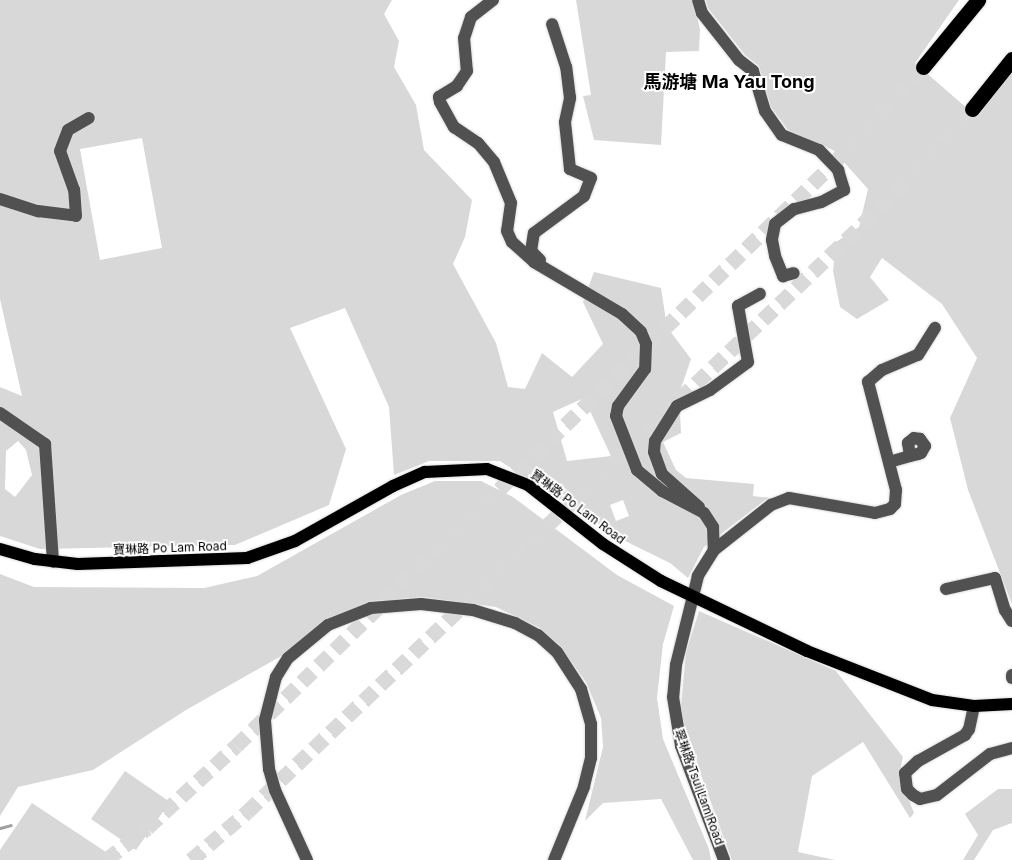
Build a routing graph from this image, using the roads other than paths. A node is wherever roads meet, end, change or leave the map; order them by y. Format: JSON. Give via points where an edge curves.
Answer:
{"nodes":[{"id":1,"x":493,"y":0,"type":"edge"},
{"id":2,"x":698,"y":0,"type":"edge"},
{"id":3,"x":978,"y":0,"type":"edge"},
{"id":4,"x":552,"y":24,"type":"dead end"},
{"id":5,"x":1012,"y":59,"type":"edge"},
{"id":6,"x":923,"y":67,"type":"tunnel mouth"},
{"id":7,"x":972,"y":108,"type":"tunnel mouth"},
{"id":8,"x":89,"y":118,"type":"dead end"},
{"id":9,"x":0,"y":199,"type":"edge"},
{"id":10,"x":556,"y":273,"type":"junction"},
{"id":11,"x":794,"y":273,"type":"dead end"},
{"id":12,"x":760,"y":294,"type":"dead end"},
{"id":13,"x":935,"y":328,"type":"dead end"},
{"id":14,"x":0,"y":413,"type":"edge"},
{"id":15,"x":910,"y":456,"type":"dead end"},
{"id":16,"x":888,"y":462,"type":"junction"},
{"id":17,"x":704,"y":513,"type":"junction"},
{"id":18,"x":0,"y":549,"type":"edge"},
{"id":19,"x":714,"y":550,"type":"junction"},
{"id":20,"x":53,"y":562,"type":"junction"},
{"id":21,"x":946,"y":589,"type":"dead end"},
{"id":22,"x":693,"y":597,"type":"junction"},
{"id":23,"x":1012,"y":621,"type":"edge"},
{"id":24,"x":1012,"y":704,"type":"edge"},
{"id":25,"x":974,"y":706,"type":"junction"},
{"id":26,"x":1012,"y":748,"type":"edge"},
{"id":27,"x":308,"y":860,"type":"edge"},
{"id":28,"x":554,"y":860,"type":"edge"},
{"id":29,"x":724,"y":860,"type":"edge"}],
"edges":[{"from":1,"to":10,"type":"street","via":[[471,17],[464,38],[467,71],[457,86],[439,97],[440,102],[454,127],[478,143],[494,162],[511,203],[507,231],[512,242],[534,262]]},
{"from":2,"to":11,"type":"street","via":[[702,13],[739,60],[753,71],[765,111],[782,135],[819,150],[838,170],[844,190],[786,212],[772,232],[772,248],[783,276]]},
{"from":3,"to":6,"type":"highway"},
{"from":4,"to":10,"type":"street","via":[[566,67],[570,98],[565,122],[570,169],[591,178],[584,196],[534,234],[531,250]]},
{"from":5,"to":7,"type":"highway"},
{"from":8,"to":9,"type":"street","via":[[68,130],[60,150],[74,190],[76,216],[38,211]]},
{"from":10,"to":17,"type":"street","via":[[622,314],[641,332],[646,344],[645,369],[618,406],[617,422],[637,470],[662,491]]},
{"from":12,"to":17,"type":"street","via":[[738,306],[748,362],[710,390],[677,406],[655,441],[654,452],[662,474],[694,500]]},
{"from":13,"to":16,"type":"street","via":[[918,355],[882,370],[868,382]]},
{"from":14,"to":20,"type":"street","via":[[45,444]]},
{"from":15,"to":16,"type":"street"},
{"from":16,"to":19,"type":"street","via":[[896,497],[890,509],[875,513],[789,498],[771,505]]},
{"from":17,"to":19,"type":"street","via":[[713,527]]},
{"from":18,"to":20,"type":"main road","name":"寶琳路 Po Lam Road"},
{"from":19,"to":22,"type":"street","name":"翠琳路 Tsui Lam Road","via":[[704,562]]},
{"from":20,"to":22,"type":"main road","name":"寶琳路 Po Lam Road","via":[[202,562],[247,558],[294,542],[393,486],[425,472],[487,469],[528,485],[615,552]]},
{"from":21,"to":23,"type":"street","via":[[996,578],[1004,610]]},
{"from":22,"to":25,"type":"main road","name":"寶琳路 Po Lam Road","via":[[889,685],[932,700]]},
{"from":22,"to":29,"type":"street","name":"翠琳路 Tsui Lam Road","via":[[674,674],[674,718],[681,746]]},
{"from":24,"to":25,"type":"main road","name":"寶琳路 Po Lam Road"},
{"from":25,"to":26,"type":"street","via":[[965,735],[918,761],[905,773],[907,789],[920,799],[937,795],[990,754]]},
{"from":27,"to":28,"type":"street","via":[[275,790],[269,769],[265,720],[276,677],[307,640],[328,625],[371,608],[395,604],[473,610],[515,622],[538,635],[557,652],[581,689],[591,724],[591,758],[582,791]]}]}
